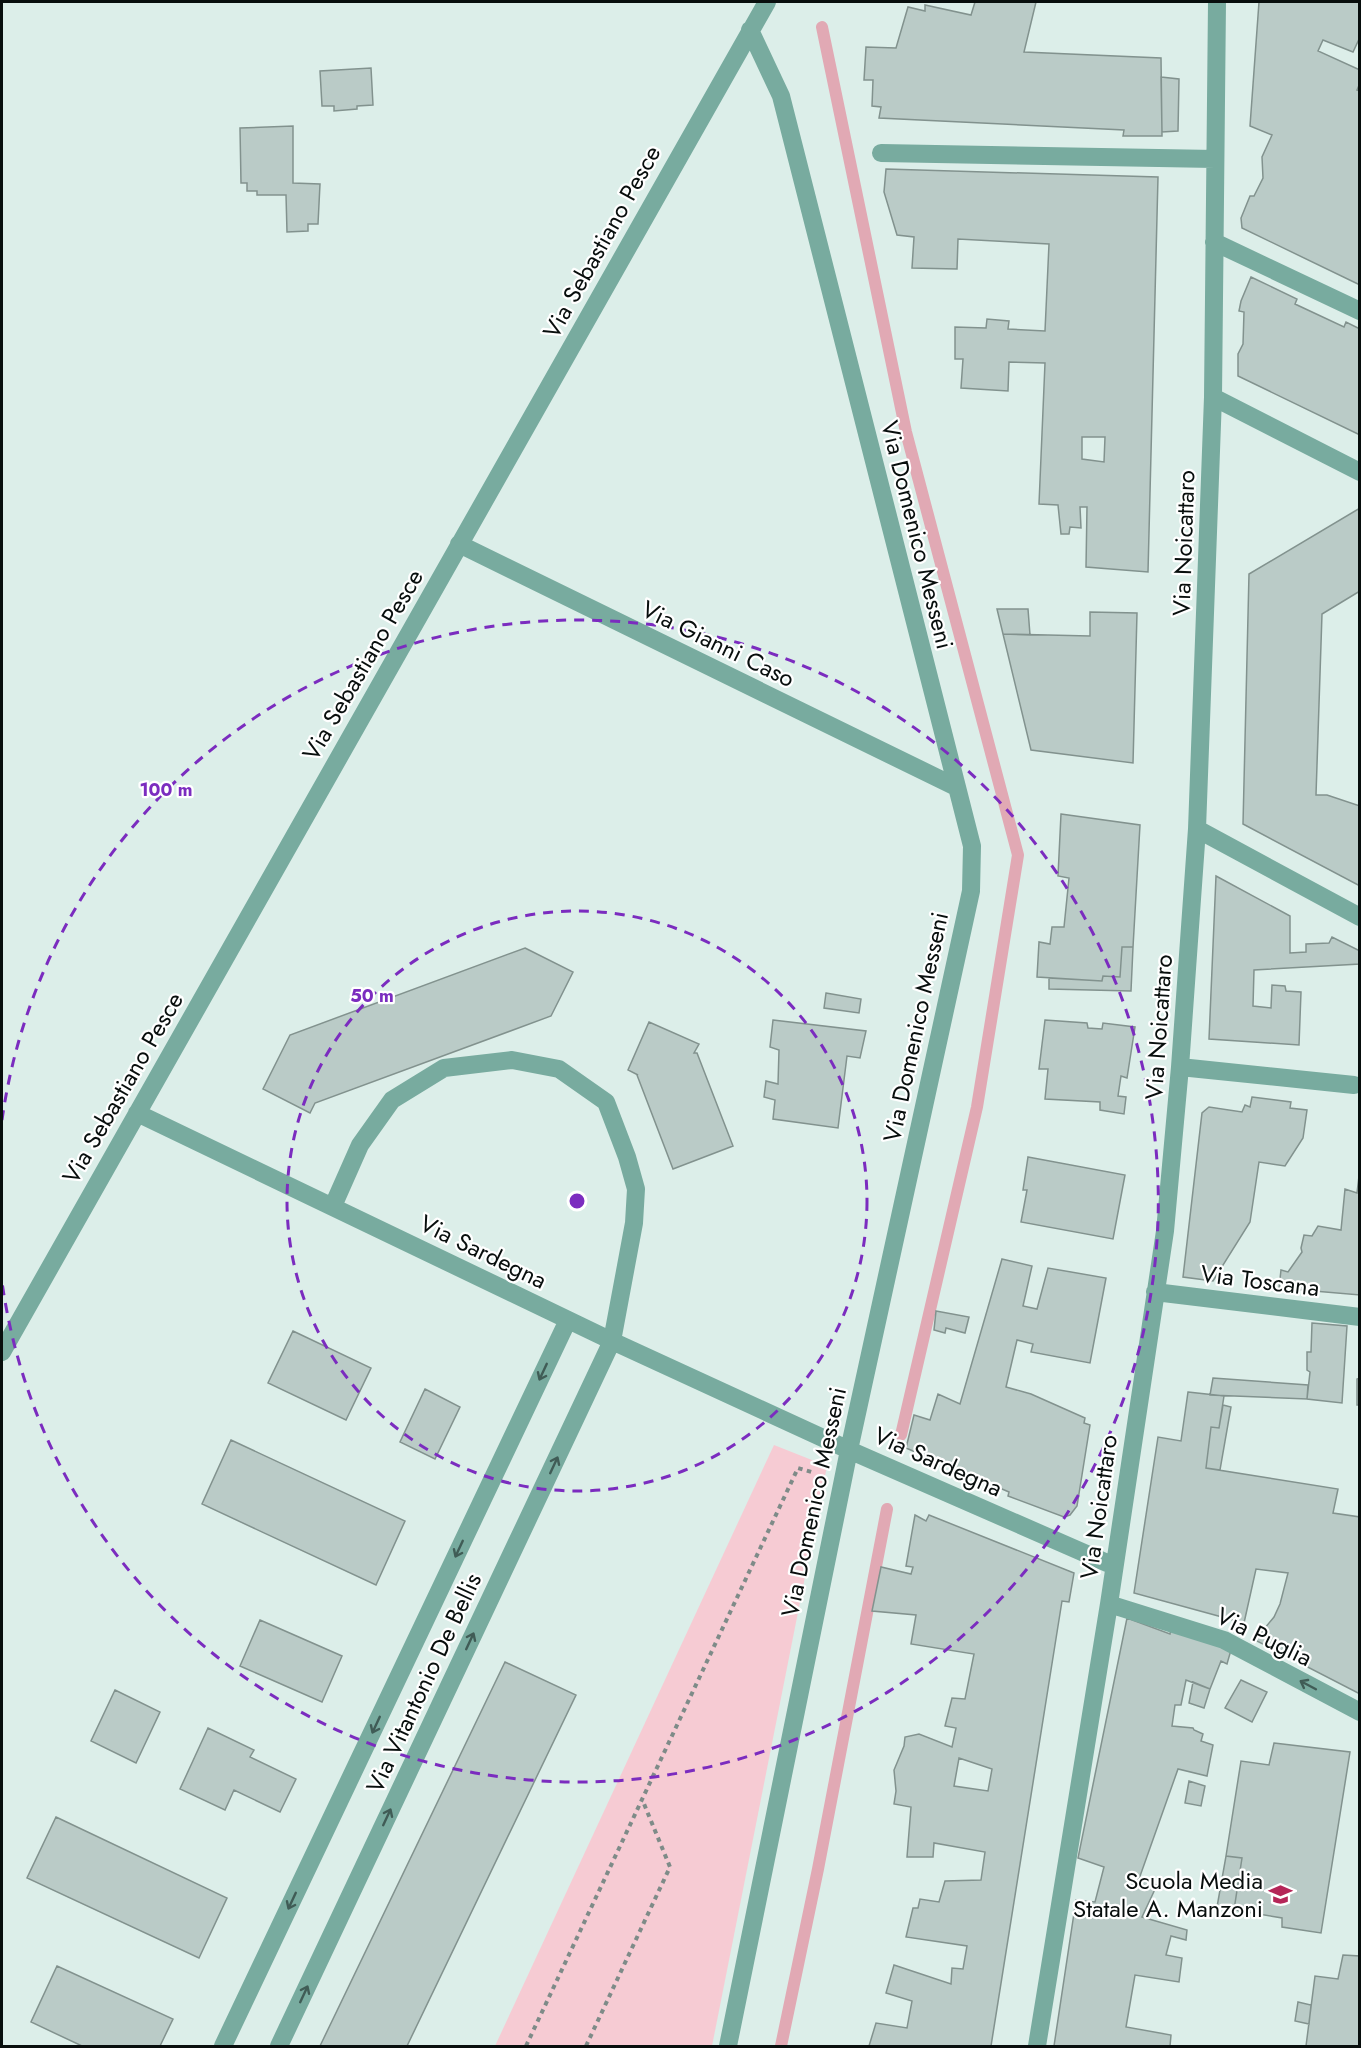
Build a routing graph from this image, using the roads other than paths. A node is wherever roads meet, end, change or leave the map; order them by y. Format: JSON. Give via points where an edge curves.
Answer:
{"nodes":[{"id":1,"x":766,"y":2,"type":"edge"},
{"id":2,"x":1218,"y":2,"type":"edge"},
{"id":3,"x":750,"y":30,"type":"junction"},
{"id":4,"x":881,"y":153,"type":"dead end"},
{"id":5,"x":1215,"y":159,"type":"junction"},
{"id":6,"x":1214,"y":242,"type":"junction"},
{"id":7,"x":1359,"y":310,"type":"edge"},
{"id":8,"x":1213,"y":396,"type":"junction"},
{"id":9,"x":1359,"y":472,"type":"edge"},
{"id":10,"x":459,"y":544,"type":"junction"},
{"id":11,"x":956,"y":787,"type":"junction"},
{"id":12,"x":1197,"y":830,"type":"junction"},
{"id":13,"x":1359,"y":918,"type":"edge"},
{"id":14,"x":1180,"y":1067,"type":"junction"},
{"id":15,"x":1354,"y":1085,"type":"dead end"},
{"id":16,"x":137,"y":1113,"type":"junction"},
{"id":17,"x":333,"y":1206,"type":"junction"},
{"id":18,"x":1155,"y":1292,"type":"junction"},
{"id":19,"x":1359,"y":1317,"type":"edge"},
{"id":20,"x":568,"y":1320,"type":"junction"},
{"id":21,"x":612,"y":1341,"type":"junction"},
{"id":22,"x":2,"y":1352,"type":"edge"},
{"id":23,"x":849,"y":1449,"type":"junction"},
{"id":24,"x":1114,"y":1566,"type":"junction"},
{"id":25,"x":1109,"y":1604,"type":"junction"},
{"id":26,"x":1359,"y":1712,"type":"edge"},
{"id":27,"x":223,"y":2046,"type":"edge"},
{"id":28,"x":279,"y":2046,"type":"edge"},
{"id":29,"x":728,"y":2046,"type":"edge"},
{"id":30,"x":1037,"y":2046,"type":"edge"}],
"edges":[{"from":1,"to":3,"type":"street","name":"Via Sebastiano Pesce"},
{"from":2,"to":5,"type":"street","name":"Via Noicattaro"},
{"from":3,"to":10,"type":"street","name":"Via Sebastiano Pesce"},
{"from":3,"to":11,"type":"street","name":"Via Domenico Messeni","via":[[781,96]]},
{"from":4,"to":5,"type":"street"},
{"from":5,"to":6,"type":"street","name":"Via Noicattaro"},
{"from":6,"to":7,"type":"street"},
{"from":6,"to":8,"type":"street","name":"Via Noicattaro"},
{"from":8,"to":9,"type":"street"},
{"from":8,"to":12,"type":"street","name":"Via Noicattaro"},
{"from":10,"to":11,"type":"street","name":"Via Gianni Caso"},
{"from":10,"to":16,"type":"street","name":"Via Sebastiano Pesce"},
{"from":11,"to":23,"type":"street","name":"Via Domenico Messeni","via":[[972,846],[970,891]]},
{"from":12,"to":13,"type":"street"},
{"from":12,"to":14,"type":"street","name":"Via Noicattaro"},
{"from":14,"to":15,"type":"street"},
{"from":14,"to":18,"type":"street","name":"Via Noicattaro","via":[[1165,1231]]},
{"from":16,"to":17,"type":"street","name":"Via Sardegna"},
{"from":16,"to":22,"type":"street","name":"Via Sebastiano Pesce"},
{"from":17,"to":20,"type":"street","name":"Via Sardegna"},
{"from":17,"to":21,"type":"street","via":[[360,1145],[392,1100],[444,1068],[512,1060],[559,1069],[606,1102],[636,1189],[634,1223]]},
{"from":18,"to":19,"type":"street","name":"Via Toscana"},
{"from":18,"to":24,"type":"street","name":"Via Noicattaro"},
{"from":20,"to":21,"type":"street","name":"Via Sardegna"},
{"from":20,"to":27,"type":"street","one_way":true},
{"from":21,"to":23,"type":"street","name":"Via Sardegna"},
{"from":28,"to":21,"type":"street","name":"Via Vitantonio De Bellis","one_way":true},
{"from":23,"to":24,"type":"street","name":"Via Sardegna"},
{"from":23,"to":29,"type":"street","name":"Via Domenico Messeni"},
{"from":24,"to":25,"type":"street","name":"Via Noicattaro"},
{"from":26,"to":25,"type":"street","name":"Via Puglia","one_way":true,"via":[[1224,1640]]},
{"from":25,"to":30,"type":"street","name":"Via Noicattaro"}]}
